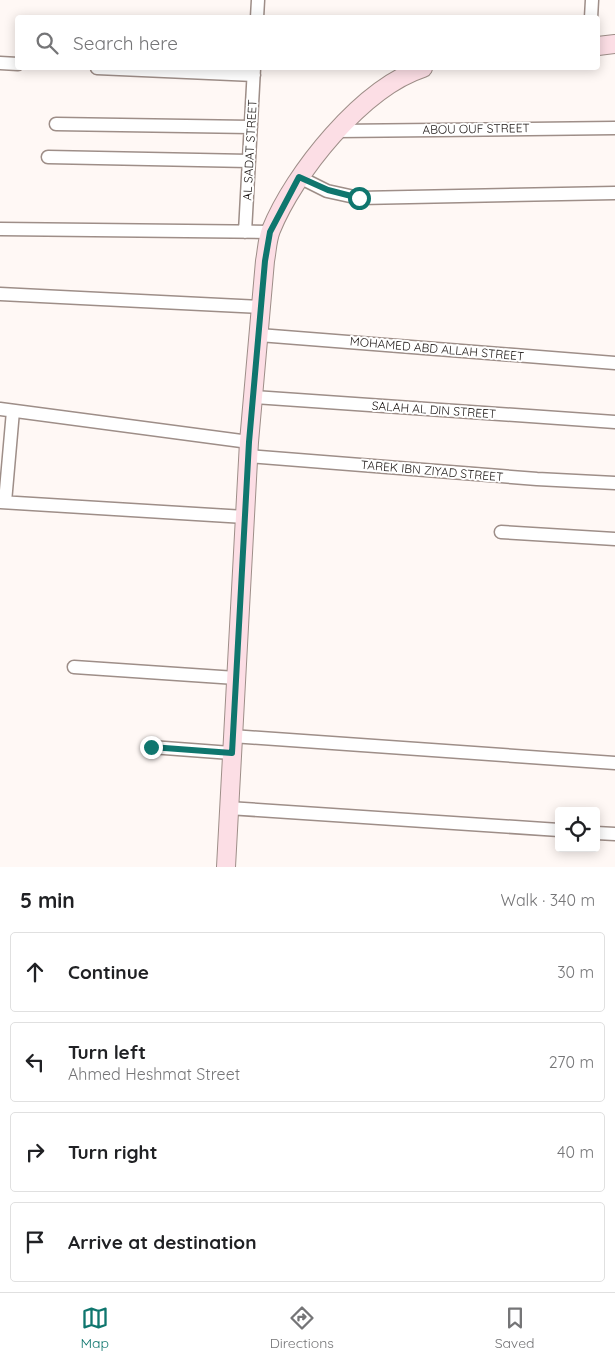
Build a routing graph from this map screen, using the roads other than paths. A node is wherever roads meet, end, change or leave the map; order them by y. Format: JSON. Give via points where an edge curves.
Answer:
{"nodes":[{"id":1,"x":258,"y":0,"type":"edge"},
{"id":2,"x":592,"y":0,"type":"edge"},
{"id":3,"x":257,"y":15,"type":"edge"},
{"id":4,"x":591,"y":15,"type":"edge"},
{"id":5,"x":615,"y":44,"type":"edge"},
{"id":6,"x":600,"y":46,"type":"edge"},
{"id":7,"x":0,"y":63,"type":"edge"},
{"id":8,"x":15,"y":64,"type":"edge"},
{"id":9,"x":202,"y":70,"type":"edge"},
{"id":10,"x":414,"y":70,"type":"edge"},
{"id":11,"x":254,"y":71,"type":"edge"},
{"id":12,"x":56,"y":124,"type":"dead end"},
{"id":13,"x":251,"y":127,"type":"junction"},
{"id":14,"x":615,"y":128,"type":"edge"},
{"id":15,"x":336,"y":131,"type":"junction"},
{"id":16,"x":48,"y":157,"type":"dead end"},
{"id":17,"x":249,"y":161,"type":"junction"},
{"id":18,"x":299,"y":177,"type":"junction"},
{"id":19,"x":615,"y":193,"type":"edge"},
{"id":20,"x":0,"y":230,"type":"edge"},
{"id":21,"x":245,"y":232,"type":"junction"},
{"id":22,"x":270,"y":232,"type":"junction"},
{"id":23,"x":0,"y":294,"type":"edge"},
{"id":24,"x":261,"y":307,"type":"junction"},
{"id":25,"x":259,"y":335,"type":"junction"},
{"id":26,"x":615,"y":363,"type":"edge"},
{"id":27,"x":254,"y":398,"type":"junction"},
{"id":28,"x":0,"y":409,"type":"edge"},
{"id":29,"x":13,"y":411,"type":"junction"},
{"id":30,"x":615,"y":422,"type":"edge"},
{"id":31,"x":249,"y":449,"type":"junction"},
{"id":32,"x":5,"y":458,"type":"edge"},
{"id":33,"x":615,"y":484,"type":"edge"},
{"id":34,"x":3,"y":502,"type":"edge"},
{"id":35,"x":245,"y":518,"type":"junction"},
{"id":36,"x":501,"y":532,"type":"dead end"},
{"id":37,"x":615,"y":539,"type":"edge"},
{"id":38,"x":74,"y":667,"type":"dead end"},
{"id":39,"x":236,"y":678,"type":"junction"},
{"id":40,"x":232,"y":736,"type":"junction"},
{"id":41,"x":151,"y":747,"type":"dead end"},
{"id":42,"x":232,"y":753,"type":"junction"},
{"id":43,"x":615,"y":763,"type":"edge"},
{"id":44,"x":228,"y":808,"type":"junction"},
{"id":45,"x":555,"y":830,"type":"edge"},
{"id":46,"x":600,"y":833,"type":"edge"},
{"id":47,"x":615,"y":834,"type":"edge"},
{"id":48,"x":226,"y":867,"type":"edge"}],
"edges":[{"from":1,"to":3,"type":"street"},
{"from":2,"to":4,"type":"street"},
{"from":5,"to":6,"type":"street"},
{"from":7,"to":8,"type":"street"},
{"from":9,"to":11,"type":"street"},
{"from":10,"to":15,"type":"street","via":[[374,96]]},
{"from":11,"to":13,"type":"street","name":"AL SADAT STREET"},
{"from":12,"to":13,"type":"street"},
{"from":13,"to":17,"type":"street","name":"AL SADAT STREET"},
{"from":14,"to":15,"type":"street","name":"ABOU OUF STREET"},
{"from":15,"to":18,"type":"street"},
{"from":16,"to":17,"type":"street"},
{"from":17,"to":21,"type":"street","name":"AL SADAT STREET"},
{"from":18,"to":19,"type":"street","via":[[328,190],[359,198]]},
{"from":18,"to":22,"type":"street"},
{"from":20,"to":21,"type":"street"},
{"from":21,"to":22,"type":"street"},
{"from":22,"to":24,"type":"street"},
{"from":23,"to":24,"type":"street"},
{"from":24,"to":25,"type":"street"},
{"from":25,"to":26,"type":"street","name":"MOHAMED ABD ALLAH STREET"},
{"from":25,"to":27,"type":"street"},
{"from":27,"to":30,"type":"street","name":"SALAH AL DIN STREET"},
{"from":27,"to":31,"type":"street"},
{"from":28,"to":29,"type":"street","name":"TAREK IBN ZIYAD STREET"},
{"from":29,"to":31,"type":"street","name":"TAREK IBN ZIYAD STREET"},
{"from":29,"to":32,"type":"street"},
{"from":31,"to":33,"type":"street","name":"TAREK IBN ZIYAD STREET","via":[[537,480]]},
{"from":31,"to":35,"type":"street"},
{"from":32,"to":34,"type":"street"},
{"from":34,"to":35,"type":"street"},
{"from":35,"to":39,"type":"street"},
{"from":36,"to":37,"type":"street"},
{"from":38,"to":39,"type":"street"},
{"from":39,"to":40,"type":"street"},
{"from":40,"to":42,"type":"street"},
{"from":40,"to":43,"type":"street"},
{"from":41,"to":42,"type":"street"},
{"from":42,"to":44,"type":"street"},
{"from":44,"to":45,"type":"street"},
{"from":44,"to":48,"type":"street"},
{"from":46,"to":47,"type":"street"}]}
